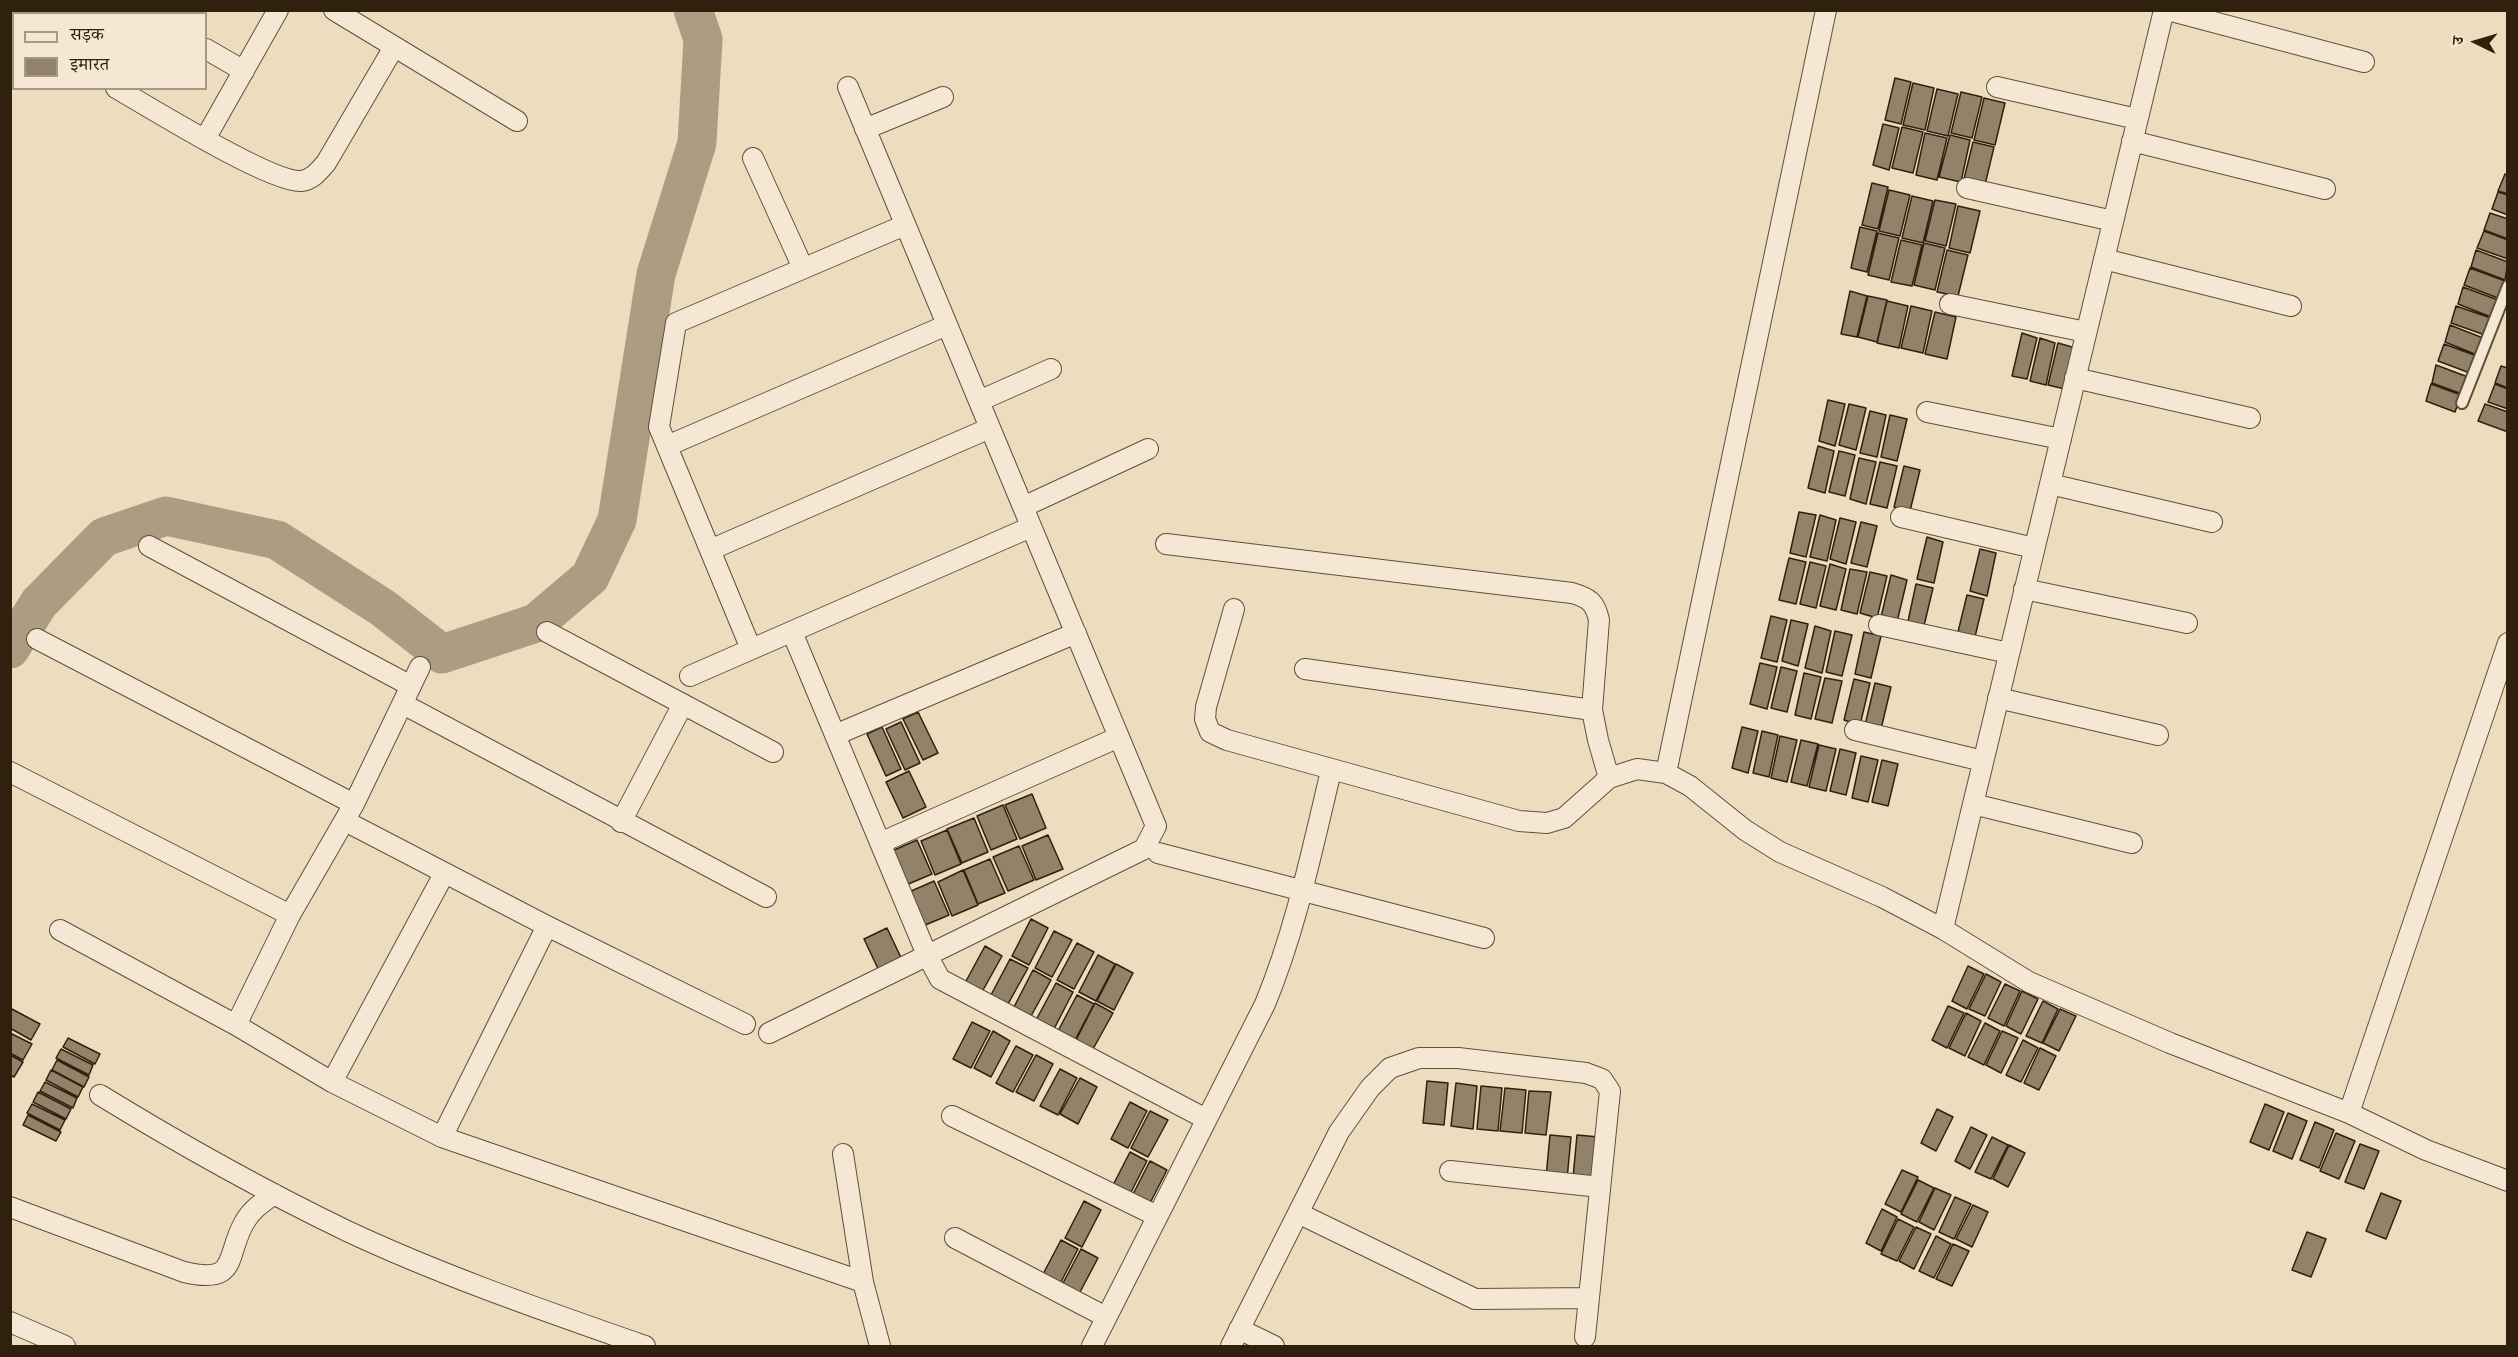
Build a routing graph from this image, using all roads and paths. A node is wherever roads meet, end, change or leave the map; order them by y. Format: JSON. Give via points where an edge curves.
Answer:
{"nodes":[{"id":1,"x":278,"y":10,"type":"edge"},
{"id":2,"x":334,"y":10,"type":"edge"},
{"id":3,"x":1826,"y":10,"type":"edge"},
{"id":4,"x":2166,"y":10,"type":"edge"},
{"id":5,"x":394,"y":47,"type":"junction"},
{"id":6,"x":207,"y":50,"type":"edge"},
{"id":7,"x":2364,"y":62,"type":"dead end"},
{"id":8,"x":244,"y":70,"type":"junction"},
{"id":9,"x":848,"y":87,"type":"dead end"},
{"id":10,"x":1997,"y":87,"type":"dead end"},
{"id":11,"x":120,"y":90,"type":"edge"},
{"id":12,"x":943,"y":97,"type":"dead end"},
{"id":13,"x":2138,"y":119,"type":"junction"},
{"id":14,"x":517,"y":121,"type":"dead end"},
{"id":15,"x":865,"y":129,"type":"junction"},
{"id":16,"x":205,"y":139,"type":"junction"},
{"id":17,"x":2132,"y":141,"type":"junction"},
{"id":18,"x":753,"y":158,"type":"dead end"},
{"id":19,"x":1967,"y":188,"type":"dead end"},
{"id":20,"x":2325,"y":189,"type":"dead end"},
{"id":21,"x":2113,"y":222,"type":"junction"},
{"id":22,"x":905,"y":225,"type":"junction"},
{"id":23,"x":2104,"y":259,"type":"junction"},
{"id":24,"x":803,"y":268,"type":"junction"},
{"id":25,"x":2508,"y":285,"type":"edge"},
{"id":26,"x":1950,"y":304,"type":"dead end"},
{"id":27,"x":2291,"y":306,"type":"dead end"},
{"id":28,"x":947,"y":325,"type":"junction"},
{"id":29,"x":2086,"y":332,"type":"junction"},
{"id":30,"x":1051,"y":369,"type":"dead end"},
{"id":31,"x":2075,"y":378,"type":"junction"},
{"id":32,"x":979,"y":401,"type":"junction"},
{"id":33,"x":2462,"y":403,"type":"dead end"},
{"id":34,"x":1927,"y":412,"type":"dead end"},
{"id":35,"x":2250,"y":418,"type":"dead end"},
{"id":36,"x":990,"y":428,"type":"junction"},
{"id":37,"x":2061,"y":439,"type":"junction"},
{"id":38,"x":667,"y":446,"type":"junction"},
{"id":39,"x":1148,"y":449,"type":"dead end"},
{"id":40,"x":2050,"y":484,"type":"junction"},
{"id":41,"x":1023,"y":507,"type":"junction"},
{"id":42,"x":1901,"y":517,"type":"dead end"},
{"id":43,"x":2211,"y":522,"type":"dead end"},
{"id":44,"x":1031,"y":527,"type":"junction"},
{"id":45,"x":1166,"y":544,"type":"dead end"},
{"id":46,"x":150,"y":546,"type":"dead end"},
{"id":47,"x":2034,"y":548,"type":"junction"},
{"id":48,"x":710,"y":550,"type":"junction"},
{"id":49,"x":2024,"y":589,"type":"junction"},
{"id":50,"x":1234,"y":609,"type":"dead end"},
{"id":51,"x":2187,"y":623,"type":"dead end"},
{"id":52,"x":1880,"y":625,"type":"dead end"},
{"id":53,"x":547,"y":632,"type":"dead end"},
{"id":54,"x":792,"y":632,"type":"junction"},
{"id":55,"x":1076,"y":633,"type":"junction"},
{"id":56,"x":37,"y":639,"type":"dead end"},
{"id":57,"x":2508,"y":643,"type":"edge"},
{"id":58,"x":752,"y":649,"type":"junction"},
{"id":59,"x":2009,"y":653,"type":"junction"},
{"id":60,"x":420,"y":667,"type":"dead end"},
{"id":61,"x":1305,"y":669,"type":"dead end"},
{"id":62,"x":690,"y":676,"type":"dead end"},
{"id":63,"x":411,"y":686,"type":"junction"},
{"id":64,"x":1998,"y":698,"type":"junction"},
{"id":65,"x":403,"y":704,"type":"junction"},
{"id":66,"x":683,"y":704,"type":"junction"},
{"id":67,"x":1592,"y":710,"type":"junction"},
{"id":68,"x":1855,"y":730,"type":"dead end"},
{"id":69,"x":835,"y":735,"type":"junction"},
{"id":70,"x":2158,"y":735,"type":"dead end"},
{"id":71,"x":1119,"y":737,"type":"junction"},
{"id":72,"x":773,"y":752,"type":"dead end"},
{"id":73,"x":1983,"y":760,"type":"junction"},
{"id":74,"x":1331,"y":771,"type":"junction"},
{"id":75,"x":10,"y":772,"type":"edge"},
{"id":76,"x":1666,"y":773,"type":"junction"},
{"id":77,"x":1609,"y":778,"type":"junction"},
{"id":78,"x":354,"y":804,"type":"junction"},
{"id":79,"x":1973,"y":804,"type":"junction"},
{"id":80,"x":345,"y":821,"type":"junction"},
{"id":81,"x":621,"y":822,"type":"junction"},
{"id":82,"x":880,"y":843,"type":"junction"},
{"id":83,"x":2132,"y":843,"type":"dead end"},
{"id":84,"x":1158,"y":853,"type":"dead end"},
{"id":85,"x":444,"y":874,"type":"junction"},
{"id":86,"x":1303,"y":891,"type":"junction"},
{"id":87,"x":766,"y":897,"type":"dead end"},
{"id":88,"x":290,"y":915,"type":"junction"},
{"id":89,"x":548,"y":926,"type":"junction"},
{"id":90,"x":1943,"y":928,"type":"junction"},
{"id":91,"x":60,"y":930,"type":"dead end"},
{"id":92,"x":1484,"y":938,"type":"dead end"},
{"id":93,"x":927,"y":956,"type":"junction"},
{"id":94,"x":745,"y":1024,"type":"dead end"},
{"id":95,"x":236,"y":1025,"type":"junction"},
{"id":96,"x":769,"y":1034,"type":"dead end"},
{"id":97,"x":332,"y":1082,"type":"junction"},
{"id":98,"x":100,"y":1095,"type":"dead end"},
{"id":99,"x":2349,"y":1113,"type":"junction"},
{"id":100,"x":952,"y":1116,"type":"dead end"},
{"id":101,"x":1206,"y":1119,"type":"junction"},
{"id":102,"x":442,"y":1137,"type":"junction"},
{"id":103,"x":843,"y":1154,"type":"dead end"},
{"id":104,"x":1450,"y":1171,"type":"dead end"},
{"id":105,"x":2508,"y":1181,"type":"edge"},
{"id":106,"x":1600,"y":1187,"type":"junction"},
{"id":107,"x":274,"y":1194,"type":"junction"},
{"id":108,"x":10,"y":1207,"type":"edge"},
{"id":109,"x":1298,"y":1213,"type":"junction"},
{"id":110,"x":1157,"y":1216,"type":"junction"},
{"id":111,"x":955,"y":1238,"type":"dead end"},
{"id":112,"x":863,"y":1282,"type":"junction"},
{"id":113,"x":1589,"y":1298,"type":"junction"},
{"id":114,"x":1106,"y":1317,"type":"junction"},
{"id":115,"x":10,"y":1322,"type":"edge"},
{"id":116,"x":1585,"y":1336,"type":"dead end"},
{"id":117,"x":1235,"y":1338,"type":"edge"},
{"id":118,"x":65,"y":1347,"type":"edge"},
{"id":119,"x":645,"y":1347,"type":"edge"},
{"id":120,"x":879,"y":1347,"type":"edge"},
{"id":121,"x":1092,"y":1347,"type":"edge"},
{"id":122,"x":1274,"y":1347,"type":"edge"}],
"edges":[{"from":1,"to":8,"type":"street"},
{"from":2,"to":5,"type":"street"},
{"from":3,"to":76,"type":"street"},
{"from":4,"to":7,"type":"street"},
{"from":4,"to":13,"type":"street"},
{"from":5,"to":14,"type":"street"},
{"from":5,"to":16,"type":"street","via":[[326,163],[304,181],[276,175]]},
{"from":6,"to":8,"type":"street"},
{"from":8,"to":16,"type":"street"},
{"from":9,"to":15,"type":"street"},
{"from":10,"to":13,"type":"street"},
{"from":11,"to":16,"type":"street"},
{"from":12,"to":15,"type":"street"},
{"from":13,"to":17,"type":"street"},
{"from":15,"to":22,"type":"street"},
{"from":17,"to":20,"type":"street"},
{"from":17,"to":21,"type":"street"},
{"from":18,"to":24,"type":"street"},
{"from":19,"to":21,"type":"street"},
{"from":21,"to":23,"type":"street"},
{"from":22,"to":24,"type":"street"},
{"from":22,"to":28,"type":"street"},
{"from":23,"to":27,"type":"street"},
{"from":23,"to":29,"type":"street"},
{"from":24,"to":38,"type":"street","via":[[675,323],[659,426]]},
{"from":25,"to":33,"type":"lane"},
{"from":26,"to":29,"type":"street"},
{"from":28,"to":32,"type":"street"},
{"from":28,"to":38,"type":"street"},
{"from":29,"to":31,"type":"street"},
{"from":30,"to":32,"type":"street"},
{"from":31,"to":35,"type":"street"},
{"from":31,"to":37,"type":"street"},
{"from":32,"to":36,"type":"street"},
{"from":34,"to":37,"type":"street"},
{"from":36,"to":41,"type":"street"},
{"from":36,"to":48,"type":"street"},
{"from":37,"to":40,"type":"street"},
{"from":38,"to":48,"type":"street"},
{"from":39,"to":41,"type":"street"},
{"from":40,"to":43,"type":"street"},
{"from":40,"to":47,"type":"street"},
{"from":41,"to":44,"type":"street"},
{"from":42,"to":47,"type":"street"},
{"from":44,"to":54,"type":"street"},
{"from":44,"to":55,"type":"street"},
{"from":45,"to":67,"type":"street","via":[[1586,597],[1596,606],[1599,620]]},
{"from":46,"to":63,"type":"street"},
{"from":47,"to":49,"type":"street"},
{"from":48,"to":58,"type":"street"},
{"from":49,"to":51,"type":"street"},
{"from":49,"to":59,"type":"street"},
{"from":50,"to":74,"type":"street","via":[[1206,707],[1210,732]]},
{"from":52,"to":59,"type":"street"},
{"from":53,"to":66,"type":"street"},
{"from":54,"to":58,"type":"street"},
{"from":54,"to":69,"type":"street"},
{"from":55,"to":69,"type":"street"},
{"from":55,"to":71,"type":"street"},
{"from":56,"to":78,"type":"street"},
{"from":57,"to":99,"type":"street"},
{"from":58,"to":62,"type":"street"},
{"from":59,"to":64,"type":"street"},
{"from":60,"to":63,"type":"street"},
{"from":61,"to":67,"type":"street"},
{"from":63,"to":65,"type":"street"},
{"from":64,"to":70,"type":"street"},
{"from":64,"to":73,"type":"street"},
{"from":65,"to":78,"type":"street"},
{"from":65,"to":81,"type":"street"},
{"from":66,"to":72,"type":"street"},
{"from":66,"to":81,"type":"street"},
{"from":67,"to":77,"type":"street"},
{"from":68,"to":73,"type":"street"},
{"from":69,"to":82,"type":"street"},
{"from":71,"to":82,"type":"street"},
{"from":71,"to":93,"type":"street","via":[[1156,826],[1144,849]]},
{"from":73,"to":79,"type":"street"},
{"from":74,"to":77,"type":"street","via":[[1519,821],[1547,824],[1564,818]]},
{"from":74,"to":86,"type":"street"},
{"from":75,"to":88,"type":"street"},
{"from":76,"to":77,"type":"street","via":[[1637,769]]},
{"from":76,"to":90,"type":"street","via":[[1780,852]]},
{"from":78,"to":80,"type":"street"},
{"from":79,"to":83,"type":"street"},
{"from":79,"to":90,"type":"street"},
{"from":80,"to":85,"type":"street"},
{"from":80,"to":88,"type":"street"},
{"from":81,"to":87,"type":"street"},
{"from":82,"to":93,"type":"street"},
{"from":84,"to":86,"type":"street"},
{"from":85,"to":89,"type":"street"},
{"from":85,"to":97,"type":"street"},
{"from":86,"to":92,"type":"street"},
{"from":86,"to":101,"type":"street","via":[[1283,960]]},
{"from":88,"to":95,"type":"street"},
{"from":89,"to":94,"type":"street"},
{"from":89,"to":102,"type":"street"},
{"from":90,"to":99,"type":"street","via":[[2030,982],[2170,1043]]},
{"from":91,"to":95,"type":"street"},
{"from":93,"to":96,"type":"street"},
{"from":93,"to":101,"type":"street","via":[[940,979]]},
{"from":95,"to":97,"type":"street"},
{"from":97,"to":102,"type":"street"},
{"from":98,"to":107,"type":"street"},
{"from":99,"to":105,"type":"street","via":[[2426,1150]]},
{"from":100,"to":110,"type":"street"},
{"from":101,"to":110,"type":"street"},
{"from":102,"to":112,"type":"street"},
{"from":103,"to":112,"type":"street"},
{"from":104,"to":106,"type":"street"},
{"from":106,"to":109,"type":"street","via":[[1610,1091],[1602,1079],[1586,1073],[1458,1058],[1419,1058],[1390,1068],[1370,1088],[1339,1132]]},
{"from":106,"to":113,"type":"street"},
{"from":107,"to":108,"type":"street","via":[[255,1208],[244,1223],[226,1267],[205,1276],[184,1272]]},
{"from":107,"to":119,"type":"street","via":[[349,1232],[526,1304]]},
{"from":109,"to":113,"type":"street","via":[[1475,1299]]},
{"from":109,"to":117,"type":"street"},
{"from":110,"to":114,"type":"street"},
{"from":111,"to":114,"type":"street"},
{"from":112,"to":120,"type":"street"},
{"from":113,"to":116,"type":"street"},
{"from":114,"to":121,"type":"street"},
{"from":115,"to":118,"type":"street"},
{"from":117,"to":122,"type":"street"}]}
